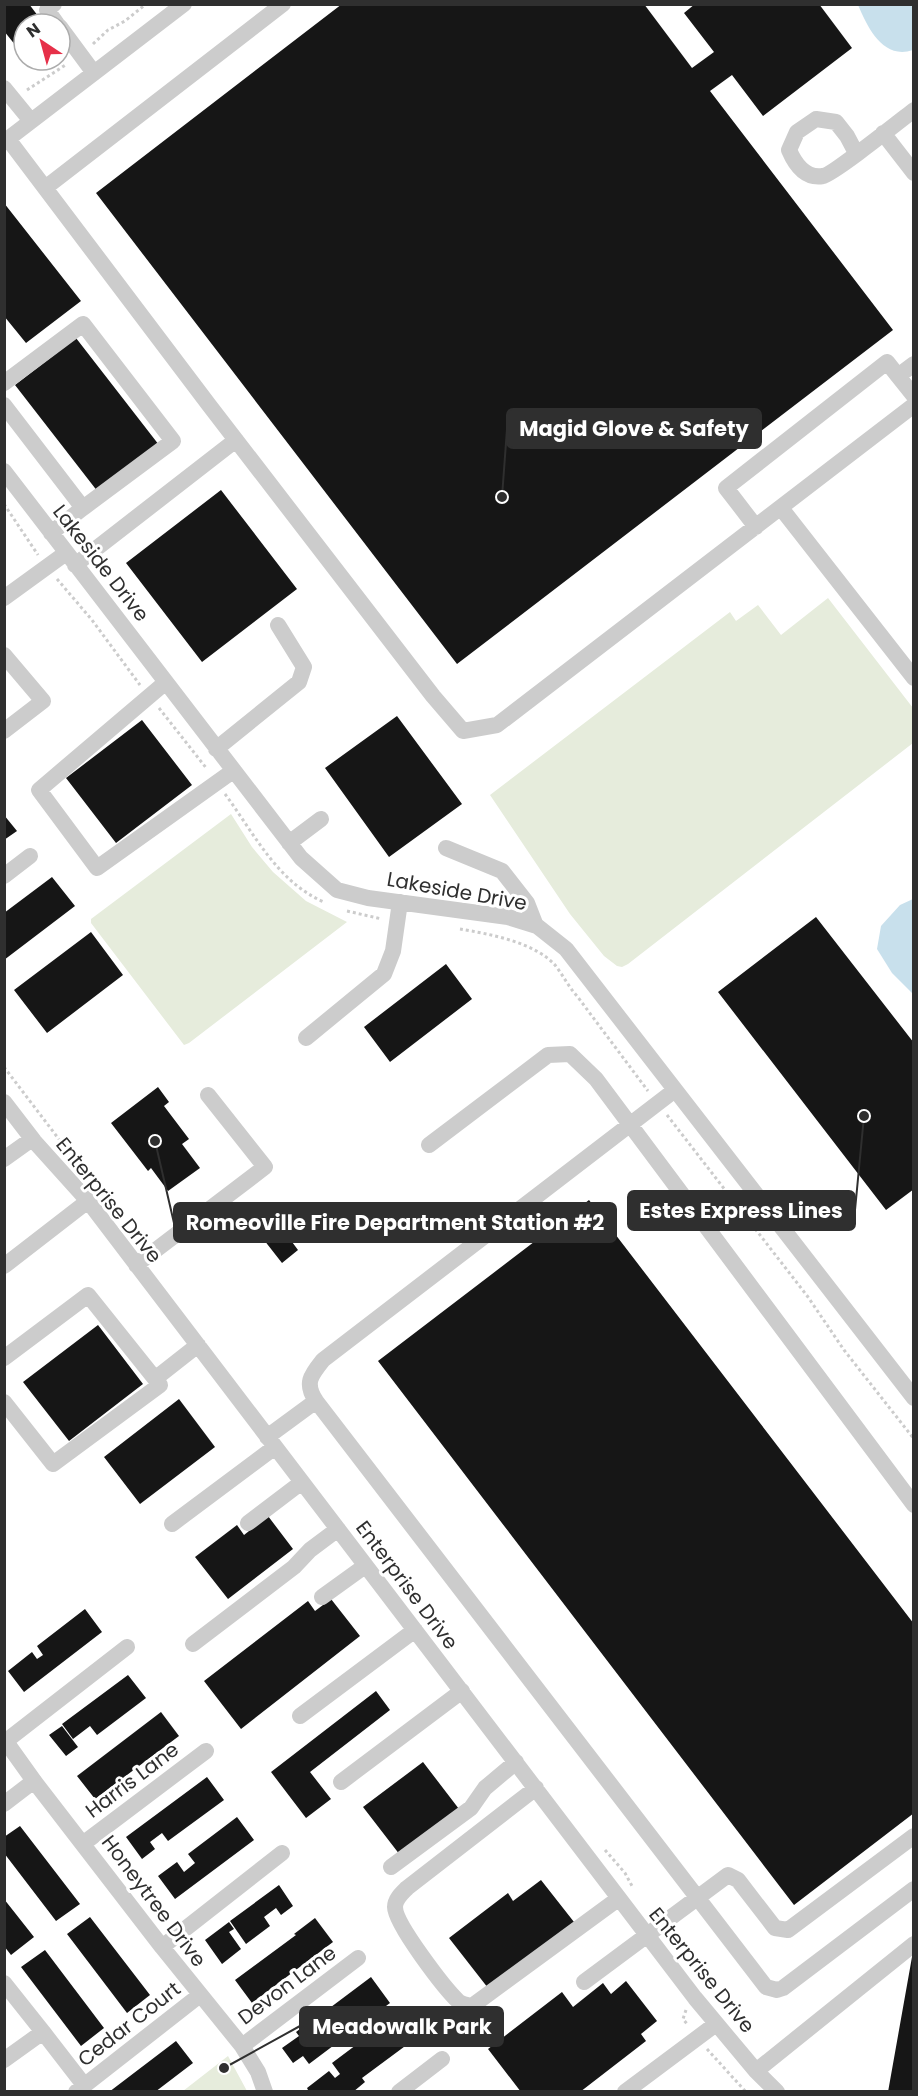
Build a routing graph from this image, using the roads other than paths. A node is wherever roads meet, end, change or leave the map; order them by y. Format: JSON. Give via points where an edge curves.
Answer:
{"nodes":[{"id":1,"x":184,"y":4,"type":"edge"},
{"id":2,"x":283,"y":4,"type":"edge"},
{"id":3,"x":166,"y":10,"type":"edge"},
{"id":4,"x":72,"y":43,"type":"edge"},
{"id":5,"x":94,"y":73,"type":"junction"},
{"id":6,"x":4,"y":88,"type":"edge"},
{"id":7,"x":914,"y":110,"type":"edge"},
{"id":8,"x":31,"y":121,"type":"junction"},
{"id":9,"x":883,"y":133,"type":"junction"},
{"id":10,"x":6,"y":140,"type":"edge"},
{"id":11,"x":856,"y":153,"type":"dead end"},
{"id":12,"x":914,"y":172,"type":"edge"},
{"id":13,"x":45,"y":188,"type":"junction"},
{"id":14,"x":914,"y":364,"type":"edge"},
{"id":15,"x":898,"y":376,"type":"junction"},
{"id":16,"x":4,"y":383,"type":"edge"},
{"id":17,"x":914,"y":396,"type":"edge"},
{"id":18,"x":4,"y":405,"type":"edge"},
{"id":19,"x":914,"y":405,"type":"edge"},
{"id":20,"x":236,"y":440,"type":"junction"},
{"id":21,"x":4,"y":471,"type":"edge"},
{"id":22,"x":83,"y":508,"type":"junction"},
{"id":23,"x":781,"y":508,"type":"junction"},
{"id":24,"x":756,"y":527,"type":"junction"},
{"id":25,"x":51,"y":533,"type":"junction"},
{"id":26,"x":71,"y":559,"type":"junction"},
{"id":27,"x":4,"y":598,"type":"edge"},
{"id":28,"x":278,"y":625,"type":"dead end"},
{"id":29,"x":4,"y":655,"type":"edge"},
{"id":30,"x":914,"y":678,"type":"edge"},
{"id":31,"x":166,"y":682,"type":"junction"},
{"id":32,"x":4,"y":731,"type":"edge"},
{"id":33,"x":216,"y":749,"type":"junction"},
{"id":34,"x":233,"y":771,"type":"junction"},
{"id":35,"x":321,"y":819,"type":"dead end"},
{"id":36,"x":289,"y":843,"type":"junction"},
{"id":37,"x":446,"y":848,"type":"dead end"},
{"id":38,"x":30,"y":856,"type":"dead end"},
{"id":39,"x":4,"y":876,"type":"edge"},
{"id":40,"x":400,"y":902,"type":"junction"},
{"id":41,"x":536,"y":926,"type":"junction"},
{"id":42,"x":306,"y":1038,"type":"dead end"},
{"id":43,"x":675,"y":1090,"type":"junction"},
{"id":44,"x":208,"y":1095,"type":"dead end"},
{"id":45,"x":4,"y":1102,"type":"edge"},
{"id":46,"x":631,"y":1125,"type":"junction"},
{"id":47,"x":32,"y":1139,"type":"junction"},
{"id":48,"x":429,"y":1145,"type":"dead end"},
{"id":49,"x":4,"y":1160,"type":"edge"},
{"id":50,"x":88,"y":1201,"type":"junction"},
{"id":51,"x":136,"y":1265,"type":"junction"},
{"id":52,"x":4,"y":1266,"type":"edge"},
{"id":53,"x":198,"y":1345,"type":"junction"},
{"id":54,"x":4,"y":1358,"type":"edge"},
{"id":55,"x":156,"y":1378,"type":"junction"},
{"id":56,"x":914,"y":1398,"type":"edge"},
{"id":57,"x":316,"y":1401,"type":"junction"},
{"id":58,"x":4,"y":1402,"type":"edge"},
{"id":59,"x":271,"y":1442,"type":"junction"},
{"id":60,"x":302,"y":1482,"type":"junction"},
{"id":61,"x":914,"y":1505,"type":"edge"},
{"id":62,"x":248,"y":1523,"type":"dead end"},
{"id":63,"x":172,"y":1524,"type":"dead end"},
{"id":64,"x":338,"y":1529,"type":"junction"},
{"id":65,"x":365,"y":1566,"type":"junction"},
{"id":66,"x":322,"y":1597,"type":"dead end"},
{"id":67,"x":415,"y":1630,"type":"junction"},
{"id":68,"x":193,"y":1644,"type":"dead end"},
{"id":69,"x":127,"y":1647,"type":"dead end"},
{"id":70,"x":462,"y":1691,"type":"junction"},
{"id":71,"x":300,"y":1716,"type":"dead end"},
{"id":72,"x":5,"y":1740,"type":"edge"},
{"id":73,"x":206,"y":1750,"type":"dead end"},
{"id":74,"x":516,"y":1762,"type":"junction"},
{"id":75,"x":34,"y":1781,"type":"junction"},
{"id":76,"x":341,"y":1782,"type":"dead end"},
{"id":77,"x":536,"y":1788,"type":"junction"},
{"id":78,"x":4,"y":1804,"type":"edge"},
{"id":79,"x":914,"y":1836,"type":"edge"},
{"id":80,"x":84,"y":1843,"type":"junction"},
{"id":81,"x":282,"y":1853,"type":"dead end"},
{"id":82,"x":391,"y":1868,"type":"dead end"},
{"id":83,"x":914,"y":1889,"type":"edge"},
{"id":84,"x":696,"y":1898,"type":"junction"},
{"id":85,"x":618,"y":1899,"type":"junction"},
{"id":86,"x":647,"y":1935,"type":"junction"},
{"id":87,"x":914,"y":1944,"type":"edge"},
{"id":88,"x":162,"y":1947,"type":"junction"},
{"id":89,"x":358,"y":1958,"type":"dead end"},
{"id":90,"x":584,"y":1982,"type":"dead end"},
{"id":91,"x":4,"y":1983,"type":"edge"},
{"id":92,"x":200,"y":1995,"type":"junction"},
{"id":93,"x":716,"y":2024,"type":"junction"},
{"id":94,"x":43,"y":2032,"type":"junction"},
{"id":95,"x":242,"y":2046,"type":"junction"},
{"id":96,"x":442,"y":2059,"type":"dead end"},
{"id":97,"x":4,"y":2060,"type":"edge"},
{"id":98,"x":756,"y":2071,"type":"junction"},
{"id":99,"x":80,"y":2088,"type":"edge"},
{"id":100,"x":265,"y":2091,"type":"edge"},
{"id":101,"x":399,"y":2091,"type":"edge"},
{"id":102,"x":625,"y":2091,"type":"edge"},
{"id":103,"x":777,"y":2091,"type":"edge"}],
"edges":[{"from":1,"to":3,"type":"street"},
{"from":2,"to":13,"type":"street"},
{"from":3,"to":5,"type":"street"},
{"from":4,"to":5,"type":"street"},
{"from":5,"to":8,"type":"street"},
{"from":6,"to":8,"type":"street"},
{"from":7,"to":9,"type":"street"},
{"from":8,"to":10,"type":"street"},
{"from":9,"to":11,"type":"street"},
{"from":9,"to":12,"type":"street"},
{"from":10,"to":13,"type":"street"},
{"from":13,"to":20,"type":"street"},
{"from":14,"to":15,"type":"street"},
{"from":15,"to":17,"type":"street"},
{"from":15,"to":24,"type":"street","via":[[887,362],[726,488]]},
{"from":16,"to":22,"type":"street","via":[[82,324],[173,441]]},
{"from":18,"to":22,"type":"street"},
{"from":19,"to":23,"type":"street"},
{"from":20,"to":24,"type":"street","via":[[462,731],[497,725]]},
{"from":20,"to":26,"type":"street"},
{"from":21,"to":25,"type":"street","name":"Lakeside Drive"},
{"from":22,"to":25,"type":"street"},
{"from":23,"to":24,"type":"street"},
{"from":23,"to":30,"type":"street"},
{"from":25,"to":26,"type":"street","name":"Lakeside Drive"},
{"from":26,"to":27,"type":"street","via":[[48,567]]},
{"from":26,"to":31,"type":"street","name":"Lakeside Drive"},
{"from":28,"to":33,"type":"street","via":[[304,667],[299,682]]},
{"from":29,"to":32,"type":"street","via":[[43,701]]},
{"from":31,"to":33,"type":"street","name":"Lakeside Drive"},
{"from":31,"to":34,"type":"street","via":[[39,790],[97,868]]},
{"from":33,"to":34,"type":"street","name":"Lakeside Drive"},
{"from":34,"to":36,"type":"street","name":"Lakeside Drive"},
{"from":35,"to":36,"type":"street"},
{"from":36,"to":40,"type":"street","name":"Lakeside Drive","via":[[337,890]]},
{"from":37,"to":41,"type":"street","via":[[502,871],[527,903]]},
{"from":38,"to":39,"type":"street"},
{"from":40,"to":41,"type":"street","name":"Lakeside Drive","via":[[508,917]]},
{"from":40,"to":42,"type":"street","via":[[393,951],[384,974]]},
{"from":41,"to":43,"type":"street","name":"Lakeside Drive","via":[[566,949]]},
{"from":43,"to":46,"type":"street"},
{"from":43,"to":56,"type":"street","name":"Lakeside Drive"},
{"from":44,"to":51,"type":"street","via":[[265,1167]]},
{"from":45,"to":47,"type":"street","name":"Enterprise Drive"},
{"from":46,"to":48,"type":"street","via":[[596,1079],[570,1054],[548,1055]]},
{"from":46,"to":57,"type":"street","via":[[323,1360],[310,1376],[309,1392]]},
{"from":46,"to":61,"type":"street"},
{"from":47,"to":49,"type":"street"},
{"from":47,"to":50,"type":"street","name":"Enterprise Drive"},
{"from":50,"to":51,"type":"street","name":"Enterprise Drive"},
{"from":50,"to":52,"type":"street"},
{"from":51,"to":53,"type":"street","name":"Enterprise Drive"},
{"from":53,"to":55,"type":"street"},
{"from":53,"to":59,"type":"street","name":"Enterprise Drive"},
{"from":54,"to":55,"type":"street","via":[[88,1295]]},
{"from":55,"to":58,"type":"street","via":[[160,1385],[53,1464]]},
{"from":57,"to":59,"type":"street"},
{"from":57,"to":84,"type":"street"},
{"from":59,"to":60,"type":"street","name":"Enterprise Drive"},
{"from":59,"to":63,"type":"street"},
{"from":60,"to":62,"type":"street"},
{"from":60,"to":64,"type":"street","name":"Enterprise Drive"},
{"from":64,"to":65,"type":"street","name":"Enterprise Drive"},
{"from":64,"to":68,"type":"street"},
{"from":65,"to":66,"type":"street"},
{"from":65,"to":67,"type":"street","name":"Enterprise Drive"},
{"from":67,"to":70,"type":"street","name":"Enterprise Drive"},
{"from":67,"to":71,"type":"street"},
{"from":69,"to":72,"type":"street"},
{"from":70,"to":74,"type":"street","name":"Enterprise Drive"},
{"from":70,"to":76,"type":"street"},
{"from":72,"to":75,"type":"street","name":"Honeytree Drive"},
{"from":73,"to":80,"type":"street","name":"Harris Lane"},
{"from":74,"to":77,"type":"street","name":"Enterprise Drive"},
{"from":74,"to":82,"type":"street","via":[[484,1788],[471,1808]]},
{"from":75,"to":78,"type":"street"},
{"from":75,"to":80,"type":"street","name":"Honeytree Drive"},
{"from":77,"to":85,"type":"street","name":"Enterprise Drive"},
{"from":77,"to":85,"type":"street","via":[[407,1888],[395,1908],[401,1927],[446,1987],[462,2004],[472,2006]]},
{"from":79,"to":84,"type":"street","via":[[788,1930],[775,1928],[738,1880],[728,1875]]},
{"from":80,"to":88,"type":"street","name":"Honeytree Drive"},
{"from":81,"to":88,"type":"street"},
{"from":83,"to":84,"type":"street","via":[[777,1990],[766,1987]]},
{"from":84,"to":86,"type":"street"},
{"from":85,"to":86,"type":"street","name":"Enterprise Drive"},
{"from":86,"to":90,"type":"street"},
{"from":86,"to":93,"type":"street","name":"Enterprise Drive"},
{"from":87,"to":98,"type":"street"},
{"from":88,"to":92,"type":"street","name":"Honeytree Drive"},
{"from":89,"to":95,"type":"street","name":"Devon Lane"},
{"from":91,"to":94,"type":"street","name":"Cedar Court"},
{"from":92,"to":95,"type":"street","name":"Honeytree Drive"},
{"from":92,"to":99,"type":"street","name":"Cedar Court"},
{"from":93,"to":98,"type":"street","name":"Enterprise Drive"},
{"from":93,"to":102,"type":"street"},
{"from":94,"to":97,"type":"street"},
{"from":94,"to":99,"type":"street","name":"Cedar Court"},
{"from":95,"to":100,"type":"street","name":"Honeytree Drive"},
{"from":96,"to":101,"type":"street"},
{"from":98,"to":103,"type":"street","name":"Enterprise Drive"}]}
